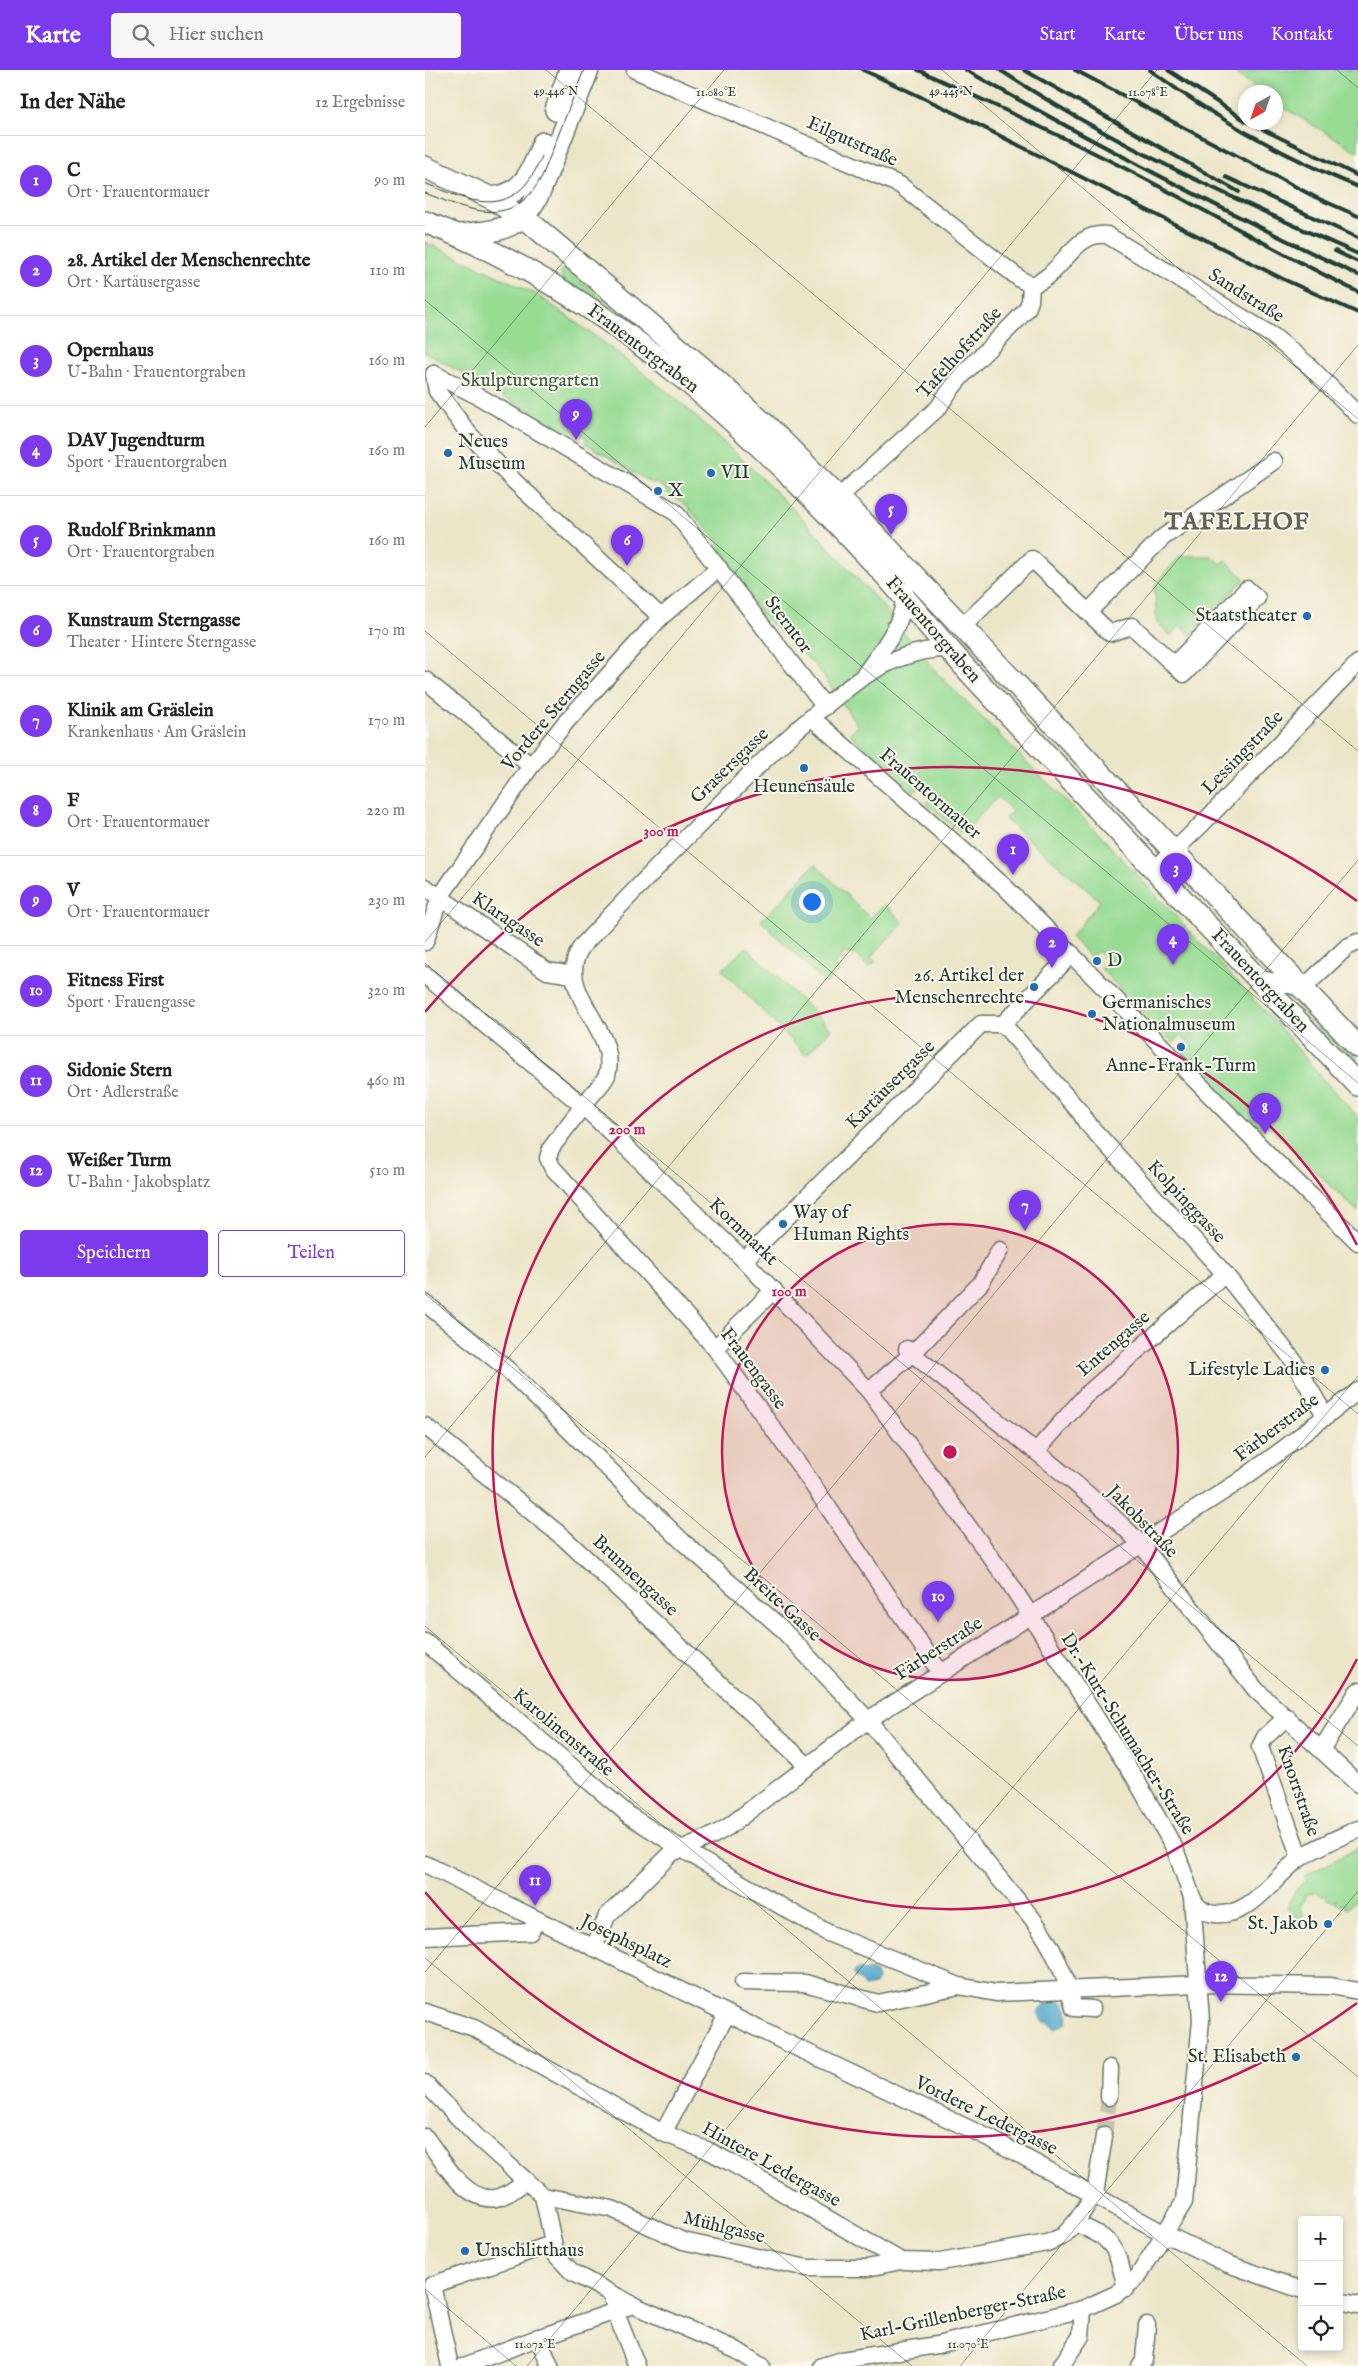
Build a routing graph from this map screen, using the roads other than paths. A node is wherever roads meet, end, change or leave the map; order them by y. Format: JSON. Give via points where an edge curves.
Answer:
{"nodes":[{"id":1,"x":570,"y":70,"type":"edge"},
{"id":2,"x":588,"y":70,"type":"edge"},
{"id":3,"x":635,"y":70,"type":"edge"},
{"id":4,"x":425,"y":167,"type":"edge"},
{"id":5,"x":491,"y":198,"type":"junction"},
{"id":6,"x":522,"y":218,"type":"junction"},
{"id":7,"x":425,"y":222,"type":"edge"},
{"id":8,"x":458,"y":235,"type":"junction"},
{"id":9,"x":576,"y":260,"type":"junction"},
{"id":10,"x":1031,"y":285,"type":"junction"},
{"id":11,"x":556,"y":286,"type":"junction"},
{"id":12,"x":1358,"y":415,"type":"edge"},
{"id":13,"x":1274,"y":461,"type":"dead end"},
{"id":14,"x":839,"y":497,"type":"junction"},
{"id":15,"x":905,"y":567,"type":"junction"},
{"id":16,"x":719,"y":568,"type":"junction"},
{"id":17,"x":905,"y":598,"type":"junction"},
{"id":18,"x":1087,"y":612,"type":"junction"},
{"id":19,"x":661,"y":617,"type":"junction"},
{"id":20,"x":962,"y":627,"type":"junction"},
{"id":21,"x":948,"y":649,"type":"junction"},
{"id":22,"x":1358,"y":663,"type":"edge"},
{"id":23,"x":1174,"y":665,"type":"junction"},
{"id":24,"x":861,"y":679,"type":"junction"},
{"id":25,"x":425,"y":680,"type":"edge"},
{"id":26,"x":825,"y":707,"type":"junction"},
{"id":27,"x":812,"y":718,"type":"junction"},
{"id":28,"x":531,"y":766,"type":"junction"},
{"id":29,"x":1174,"y":851,"type":"junction"},
{"id":30,"x":1155,"y":869,"type":"junction"},
{"id":31,"x":425,"y":887,"type":"edge"},
{"id":32,"x":440,"y":897,"type":"junction"},
{"id":33,"x":425,"y":942,"type":"edge"},
{"id":34,"x":1358,"y":942,"type":"edge"},
{"id":35,"x":1072,"y":954,"type":"junction"},
{"id":36,"x":425,"y":975,"type":"edge"},
{"id":37,"x":573,"y":975,"type":"junction"},
{"id":38,"x":1257,"y":978,"type":"junction"},
{"id":39,"x":1303,"y":988,"type":"junction"},
{"id":40,"x":1003,"y":1024,"type":"junction"},
{"id":41,"x":1358,"y":1047,"type":"edge"},
{"id":42,"x":1358,"y":1085,"type":"edge"},
{"id":43,"x":583,"y":1106,"type":"junction"},
{"id":44,"x":1358,"y":1242,"type":"edge"},
{"id":45,"x":1000,"y":1250,"type":"dead end"},
{"id":46,"x":744,"y":1260,"type":"junction"},
{"id":47,"x":1225,"y":1274,"type":"junction"},
{"id":48,"x":774,"y":1290,"type":"junction"},
{"id":49,"x":425,"y":1303,"type":"edge"},
{"id":50,"x":715,"y":1348,"type":"junction"},
{"id":51,"x":909,"y":1351,"type":"junction"},
{"id":52,"x":869,"y":1391,"type":"junction"},
{"id":53,"x":1358,"y":1391,"type":"edge"},
{"id":54,"x":1326,"y":1417,"type":"junction"},
{"id":55,"x":425,"y":1426,"type":"edge"},
{"id":56,"x":1037,"y":1450,"type":"junction"},
{"id":57,"x":1140,"y":1543,"type":"junction"},
{"id":58,"x":1030,"y":1614,"type":"junction"},
{"id":59,"x":425,"y":1642,"type":"edge"},
{"id":60,"x":940,"y":1672,"type":"junction"},
{"id":61,"x":1358,"y":1691,"type":"edge"},
{"id":62,"x":1287,"y":1717,"type":"junction"},
{"id":63,"x":867,"y":1720,"type":"junction"},
{"id":64,"x":1321,"y":1750,"type":"junction"},
{"id":65,"x":808,"y":1766,"type":"junction"},
{"id":66,"x":1358,"y":1784,"type":"edge"},
{"id":67,"x":1358,"y":1829,"type":"edge"},
{"id":68,"x":680,"y":1848,"type":"junction"},
{"id":69,"x":1300,"y":1858,"type":"junction"},
{"id":70,"x":425,"y":1864,"type":"edge"},
{"id":71,"x":1192,"y":1897,"type":"junction"},
{"id":72,"x":537,"y":1920,"type":"junction"},
{"id":73,"x":425,"y":1936,"type":"edge"},
{"id":74,"x":594,"y":1948,"type":"junction"},
{"id":75,"x":743,"y":1982,"type":"dead end"},
{"id":76,"x":1067,"y":1984,"type":"junction"},
{"id":77,"x":1199,"y":1984,"type":"junction"},
{"id":78,"x":959,"y":1986,"type":"junction"},
{"id":79,"x":1358,"y":1991,"type":"edge"},
{"id":80,"x":1092,"y":2009,"type":"dead end"},
{"id":81,"x":425,"y":2012,"type":"edge"},
{"id":82,"x":727,"y":2014,"type":"junction"},
{"id":83,"x":785,"y":2042,"type":"joint"},
{"id":84,"x":1110,"y":2068,"type":"dead end"},
{"id":85,"x":425,"y":2083,"type":"edge"},
{"id":86,"x":1109,"y":2097,"type":"tunnel mouth"},
{"id":87,"x":663,"y":2133,"type":"junction"},
{"id":88,"x":1104,"y":2136,"type":"tunnel mouth"},
{"id":89,"x":425,"y":2137,"type":"edge"},
{"id":90,"x":526,"y":2181,"type":"junction"},
{"id":91,"x":1095,"y":2194,"type":"junction"},
{"id":92,"x":543,"y":2196,"type":"junction"},
{"id":93,"x":1075,"y":2223,"type":"junction"},
{"id":94,"x":1165,"y":2234,"type":"junction"},
{"id":95,"x":551,"y":2248,"type":"junction"},
{"id":96,"x":901,"y":2261,"type":"junction"},
{"id":97,"x":1126,"y":2288,"type":"junction"},
{"id":98,"x":1298,"y":2289,"type":"edge"},
{"id":99,"x":1343,"y":2302,"type":"edge"},
{"id":100,"x":633,"y":2305,"type":"junction"},
{"id":101,"x":1358,"y":2305,"type":"edge"},
{"id":102,"x":614,"y":2306,"type":"junction"},
{"id":103,"x":1083,"y":2309,"type":"junction"},
{"id":104,"x":1147,"y":2326,"type":"dead end"},
{"id":105,"x":533,"y":2336,"type":"junction"},
{"id":106,"x":450,"y":2366,"type":"edge"},
{"id":107,"x":464,"y":2366,"type":"edge"},
{"id":108,"x":551,"y":2366,"type":"edge"},
{"id":109,"x":637,"y":2366,"type":"edge"},
{"id":110,"x":761,"y":2366,"type":"edge"},
{"id":111,"x":822,"y":2366,"type":"edge"},
{"id":112,"x":1061,"y":2366,"type":"edge"},
{"id":113,"x":1140,"y":2366,"type":"edge"}],
"edges":[{"from":1,"to":5,"type":"main road","via":[[530,174],[514,192]]},
{"from":2,"to":6,"type":"main road","via":[[540,191]]},
{"from":3,"to":10,"type":"street","name":"Eilgutstraße","via":[[900,185]]},
{"from":4,"to":5,"type":"main road","name":"Frauentorgraben"},
{"from":5,"to":6,"type":"main road","name":"Frauentorgraben"},
{"from":6,"to":8,"type":"main road","via":[[503,230]]},
{"from":6,"to":9,"type":"main road","name":"Frauentorgraben"},
{"from":7,"to":8,"type":"main road","name":"Frauentorgraben"},
{"from":8,"to":11,"type":"main road","name":"Frauentorgraben"},
{"from":9,"to":11,"type":"main road","via":[[561,258],[553,262],[550,270]]},
{"from":9,"to":14,"type":"main road","name":"Frauentorgraben","via":[[730,392]]},
{"from":10,"to":12,"type":"street","name":"Sandstraße","via":[[1047,278],[1080,242],[1098,234],[1117,239],[1273,336],[1307,364]]},
{"from":10,"to":14,"type":"street","name":"Tafelhofstraße","via":[[1027,309],[946,394],[939,407]]},
{"from":11,"to":17,"type":"main road","name":"Frauentorgraben","via":[[635,340],[717,407],[814,501]]},
{"from":13,"to":18,"type":"street","via":[[1162,538]]},
{"from":14,"to":15,"type":"main road","name":"Frauentorgraben"},
{"from":15,"to":17,"type":"street","name":"Grasersgasse"},
{"from":15,"to":20,"type":"main road","name":"Frauentorgraben"},
{"from":16,"to":19,"type":"street","name":"Vordere Sterngasse"},
{"from":16,"to":19,"type":"street","via":[[675,512],[435,374],[437,391],[469,434],[515,482]]},
{"from":16,"to":26,"type":"street","name":"Sterntor"},
{"from":17,"to":21,"type":"main road","name":"Frauentorgraben"},
{"from":17,"to":24,"type":"street","name":"Grasersgasse","via":[[894,631]]},
{"from":18,"to":20,"type":"street","via":[[1032,559]]},
{"from":18,"to":23,"type":"street","via":[[1110,633],[1132,626]]},
{"from":19,"to":28,"type":"street","name":"Vordere Sterngasse","via":[[565,723]]},
{"from":20,"to":29,"type":"main road","name":"Frauentorgraben"},
{"from":21,"to":24,"type":"street","name":"Grasersgasse","via":[[928,649],[913,654]]},
{"from":21,"to":30,"type":"main road","name":"Frauentorgraben"},
{"from":22,"to":29,"type":"street","name":"Lessingstraße"},
{"from":23,"to":23,"type":"street","via":[[1247,589],[1257,598],[1184,674]]},
{"from":24,"to":26,"type":"street","name":"Grasersgasse"},
{"from":25,"to":28,"type":"street"},
{"from":26,"to":27,"type":"street","name":"Grasersgasse"},
{"from":27,"to":35,"type":"street","name":"Frauentormauer","via":[[1005,887]]},
{"from":27,"to":37,"type":"street","name":"Grasersgasse","via":[[735,788],[615,910],[574,957]]},
{"from":28,"to":32,"type":"street","name":"Vordere Sterngasse"},
{"from":29,"to":30,"type":"street","name":"Lessingstraße"},
{"from":29,"to":39,"type":"main road","name":"Frauentorgraben"},
{"from":30,"to":38,"type":"main road","name":"Frauentorgraben"},
{"from":31,"to":32,"type":"street","name":"Klaragasse"},
{"from":32,"to":33,"type":"street","name":"Vordere Sterngasse"},
{"from":32,"to":37,"type":"street","name":"Klaragasse","via":[[547,971]]},
{"from":34,"to":39,"type":"street","via":[[1343,951]]},
{"from":35,"to":40,"type":"street"},
{"from":35,"to":44,"type":"street","name":"Frauentormauer"},
{"from":36,"to":43,"type":"street","name":"Kornmarkt"},
{"from":37,"to":43,"type":"street","via":[[607,1054],[607,1076]]},
{"from":38,"to":39,"type":"street"},
{"from":38,"to":42,"type":"main road","name":"Frauentorgraben"},
{"from":39,"to":41,"type":"main road","name":"Frauentorgraben"},
{"from":40,"to":46,"type":"street","name":"Kartäusergasse","via":[[981,1024]]},
{"from":40,"to":47,"type":"street","name":"Kolpinggasse","via":[[1086,1122]]},
{"from":43,"to":46,"type":"street","name":"Kornmarkt"},
{"from":43,"to":50,"type":"street","name":"Frauengasse","via":[[551,1148],[548,1158],[552,1166]]},
{"from":45,"to":51,"type":"street","via":[[981,1283]]},
{"from":46,"to":48,"type":"street","name":"Kornmarkt"},
{"from":47,"to":54,"type":"street","name":"Kolpinggasse","via":[[1293,1360]]},
{"from":47,"to":56,"type":"street","name":"Entengasse","via":[[1085,1396]]},
{"from":48,"to":50,"type":"street"},
{"from":48,"to":52,"type":"street","name":"Kornmarkt"},
{"from":49,"to":63,"type":"street","name":"Breite Gasse","via":[[506,1368],[683,1542],[779,1626]]},
{"from":50,"to":60,"type":"street","name":"Frauengasse"},
{"from":51,"to":52,"type":"street"},
{"from":51,"to":56,"type":"street","name":"Jakobstraße"},
{"from":52,"to":58,"type":"street","name":"Dr.-Kurt-Schumacher-Straße"},
{"from":53,"to":54,"type":"street","name":"Färberstraße"},
{"from":54,"to":57,"type":"street","name":"Färberstraße","via":[[1238,1482]]},
{"from":55,"to":65,"type":"street","name":"Brunnengasse","via":[[564,1538]]},
{"from":56,"to":57,"type":"street","name":"Jakobstraße"},
{"from":57,"to":58,"type":"street","name":"Färberstraße"},
{"from":57,"to":62,"type":"street","name":"Jakobstraße","via":[[1256,1690]]},
{"from":58,"to":60,"type":"street","name":"Färberstraße"},
{"from":58,"to":71,"type":"street","name":"Dr.-Kurt-Schumacher-Straße","via":[[1135,1778],[1175,1849]]},
{"from":59,"to":68,"type":"street","name":"Karolinenstraße","via":[[630,1816]]},
{"from":60,"to":63,"type":"street","name":"Färberstraße"},
{"from":61,"to":64,"type":"street"},
{"from":62,"to":64,"type":"street","name":"Jakobstraße"},
{"from":62,"to":69,"type":"street","name":"Knorrstraße","via":[[1265,1737],[1260,1747]]},
{"from":63,"to":65,"type":"street","name":"Färberstraße"},
{"from":63,"to":76,"type":"street","name":"Breite Gasse","via":[[1032,1918],[1049,1942]]},
{"from":64,"to":66,"type":"street","name":"Jakobstraße"},
{"from":65,"to":68,"type":"street","name":"Färberstraße","via":[[728,1827]]},
{"from":67,"to":69,"type":"street"},
{"from":68,"to":74,"type":"street","name":"Färberstraße","via":[[607,1916]]},
{"from":68,"to":78,"type":"street","name":"Karolinenstraße","via":[[828,1933]]},
{"from":69,"to":71,"type":"street","via":[[1250,1904],[1236,1912],[1206,1912]]},
{"from":70,"to":72,"type":"street","name":"Josephsplatz"},
{"from":71,"to":77,"type":"street","name":"Dr.-Kurt-Schumacher-Straße"},
{"from":72,"to":73,"type":"street","via":[[530,1932]]},
{"from":72,"to":74,"type":"street","name":"Josephsplatz"},
{"from":74,"to":82,"type":"street","name":"Josephsplatz"},
{"from":75,"to":78,"type":"street","via":[[805,1983],[879,2003]]},
{"from":76,"to":77,"type":"street"},
{"from":76,"to":78,"type":"street","via":[[995,1993]]},
{"from":76,"to":80,"type":"street","name":"Breite Gasse","via":[[1074,2008]]},
{"from":77,"to":79,"type":"street","via":[[1331,1986]]},
{"from":77,"to":94,"type":"street","name":"Dr.-Kurt-Schumacher-Straße","via":[[1200,2029],[1184,2202]]},
{"from":81,"to":87,"type":"street","name":"Hintere Ledergasse","via":[[474,2028]]},
{"from":82,"to":83,"type":"street","name":"Josephsplatz"},
{"from":82,"to":87,"type":"street"},
{"from":83,"to":91,"type":"street","name":"Vordere Ledergasse","via":[[991,2139]]},
{"from":84,"to":86,"type":"street"},
{"from":85,"to":90,"type":"street","via":[[476,2136]]},
{"from":87,"to":96,"type":"street","name":"Hintere Ledergasse","via":[[721,2158]]},
{"from":88,"to":91,"type":"street"},
{"from":89,"to":90,"type":"street","via":[[472,2195],[496,2198]]},
{"from":90,"to":92,"type":"street"},
{"from":91,"to":93,"type":"street","name":"Hintere Ledergasse"},
{"from":91,"to":94,"type":"street","name":"Vordere Ledergasse"},
{"from":92,"to":95,"type":"street"},
{"from":92,"to":96,"type":"street","name":"Mühlgasse","via":[[612,2209],[683,2241],[807,2268],[867,2268]]},
{"from":93,"to":96,"type":"street","name":"Hintere Ledergasse","via":[[1063,2236],[1047,2243],[940,2262]]},
{"from":93,"to":97,"type":"street","via":[[1103,2236],[1113,2246]]},
{"from":94,"to":97,"type":"street","name":"Karl-Grillenberger-Straße","via":[[1145,2267]]},
{"from":94,"to":98,"type":"street","name":"Vordere Ledergasse","via":[[1228,2264]]},
{"from":95,"to":100,"type":"street","via":[[573,2272]]},
{"from":95,"to":106,"type":"street","via":[[432,2285]]},
{"from":97,"to":103,"type":"street","name":"Karl-Grillenberger-Straße"},
{"from":99,"to":101,"type":"street"},
{"from":100,"to":102,"type":"street"},
{"from":100,"to":110,"type":"street","via":[[737,2350]]},
{"from":102,"to":105,"type":"street"},
{"from":102,"to":109,"type":"street"},
{"from":103,"to":111,"type":"street","name":"Karl-Grillenberger-Straße","via":[[937,2345]]},
{"from":103,"to":112,"type":"street","name":"Karl-Grillenberger-Straße","via":[[1081,2336]]},
{"from":104,"to":113,"type":"street","via":[[1144,2360]]},
{"from":105,"to":107,"type":"street"},
{"from":105,"to":108,"type":"street"}]}
